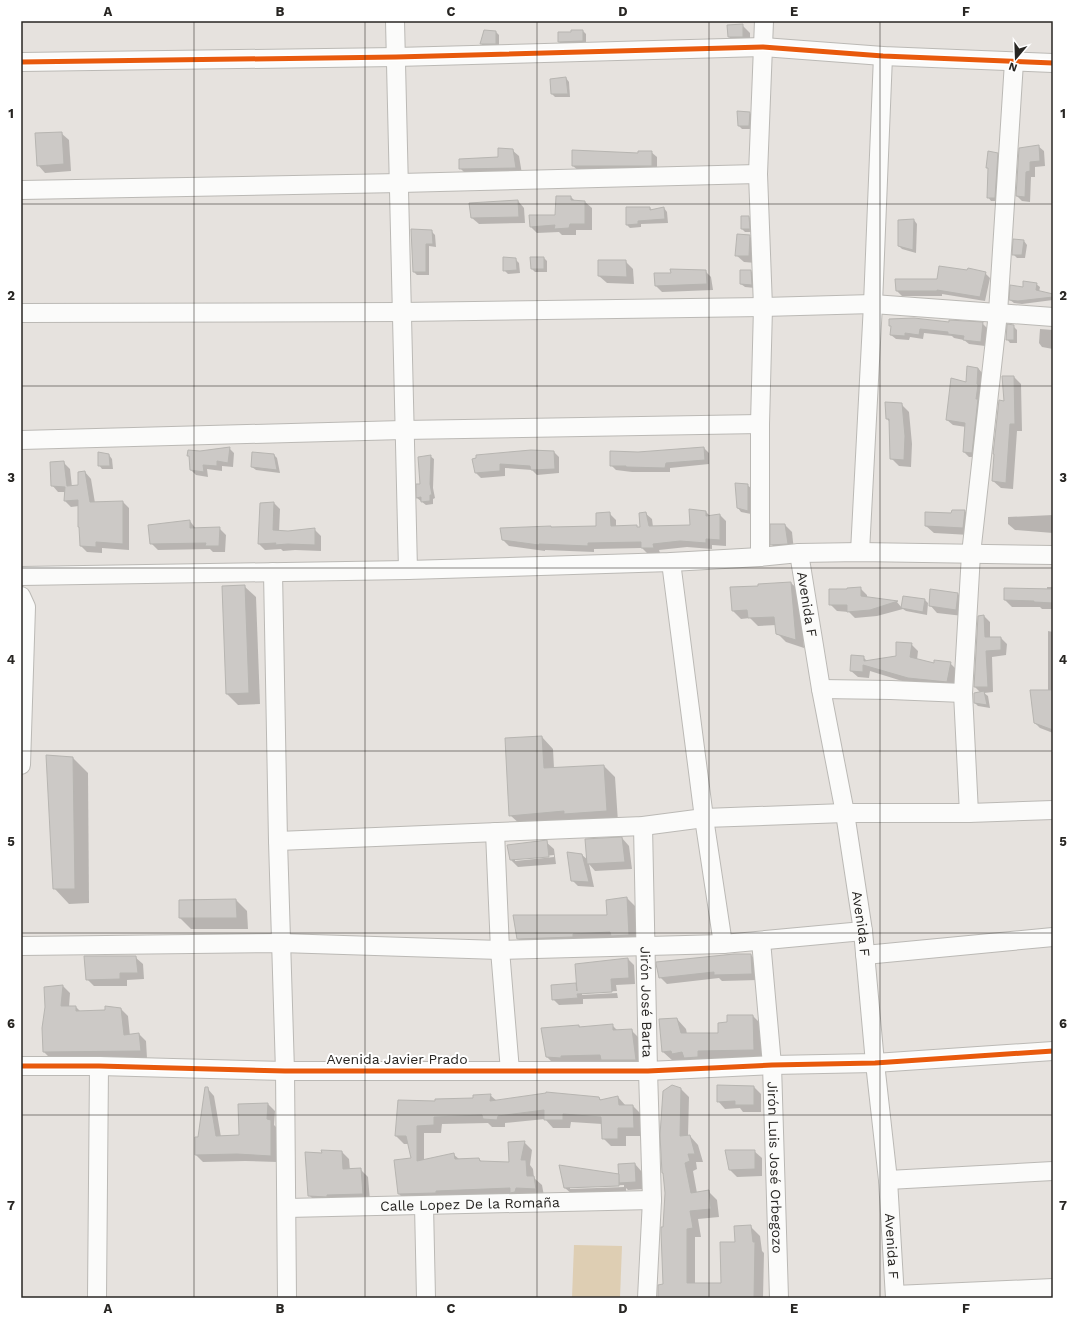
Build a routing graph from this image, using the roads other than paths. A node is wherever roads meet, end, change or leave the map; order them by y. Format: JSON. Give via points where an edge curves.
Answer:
{"nodes":[{"id":1,"x":395,"y":21,"type":"edge"},
{"id":2,"x":764,"y":21,"type":"edge"},
{"id":3,"x":763,"y":47,"type":"junction"},
{"id":4,"x":883,"y":56,"type":"junction"},
{"id":5,"x":396,"y":57,"type":"junction"},
{"id":6,"x":21,"y":62,"type":"edge"},
{"id":7,"x":1014,"y":62,"type":"junction"},
{"id":8,"x":1053,"y":63,"type":"edge"},
{"id":9,"x":758,"y":174,"type":"junction"},
{"id":10,"x":400,"y":183,"type":"junction"},
{"id":11,"x":21,"y":190,"type":"edge"},
{"id":12,"x":873,"y":304,"type":"junction"},
{"id":13,"x":762,"y":307,"type":"junction"},
{"id":14,"x":402,"y":312,"type":"junction"},
{"id":15,"x":21,"y":313,"type":"edge"},
{"id":16,"x":998,"y":313,"type":"junction"},
{"id":17,"x":1053,"y":317,"type":"edge"},
{"id":18,"x":760,"y":424,"type":"junction"},
{"id":19,"x":403,"y":430,"type":"junction"},
{"id":20,"x":21,"y":440,"type":"edge"},
{"id":21,"x":860,"y":552,"type":"junction"},
{"id":22,"x":799,"y":553,"type":"junction"},
{"id":23,"x":971,"y":554,"type":"junction"},
{"id":24,"x":1053,"y":555,"type":"edge"},
{"id":25,"x":760,"y":557,"type":"junction"},
{"id":26,"x":671,"y":562,"type":"junction"},
{"id":27,"x":408,"y":570,"type":"junction"},
{"id":28,"x":273,"y":572,"type":"junction"},
{"id":29,"x":21,"y":576,"type":"edge"},
{"id":30,"x":21,"y":596,"type":"edge"},
{"id":31,"x":821,"y":689,"type":"junction"},
{"id":32,"x":963,"y":693,"type":"junction"},
{"id":33,"x":21,"y":765,"type":"edge"},
{"id":34,"x":1053,"y":810,"type":"edge"},
{"id":35,"x":969,"y":813,"type":"junction"},
{"id":36,"x":845,"y":814,"type":"junction"},
{"id":37,"x":704,"y":818,"type":"junction"},
{"id":38,"x":643,"y":826,"type":"junction"},
{"id":39,"x":495,"y":832,"type":"junction"},
{"id":40,"x":278,"y":841,"type":"junction"},
{"id":41,"x":862,"y":932,"type":"junction"},
{"id":42,"x":1053,"y":937,"type":"edge"},
{"id":43,"x":761,"y":941,"type":"junction"},
{"id":44,"x":281,"y":943,"type":"junction"},
{"id":45,"x":723,"y":944,"type":"junction"},
{"id":46,"x":21,"y":946,"type":"edge"},
{"id":47,"x":646,"y":947,"type":"junction"},
{"id":48,"x":500,"y":950,"type":"junction"},
{"id":49,"x":865,"y":955,"type":"junction"},
{"id":50,"x":1053,"y":1051,"type":"edge"},
{"id":51,"x":875,"y":1063,"type":"junction"},
{"id":52,"x":772,"y":1065,"type":"junction"},
{"id":53,"x":21,"y":1066,"type":"edge"},
{"id":54,"x":99,"y":1066,"type":"junction"},
{"id":55,"x":285,"y":1071,"type":"junction"},
{"id":56,"x":510,"y":1071,"type":"junction"},
{"id":57,"x":648,"y":1071,"type":"junction"},
{"id":58,"x":1053,"y":1170,"type":"edge"},
{"id":59,"x":888,"y":1180,"type":"junction"},
{"id":60,"x":652,"y":1200,"type":"junction"},
{"id":61,"x":424,"y":1205,"type":"junction"},
{"id":62,"x":287,"y":1208,"type":"junction"},
{"id":63,"x":1053,"y":1288,"type":"edge"},
{"id":64,"x":895,"y":1296,"type":"edge"},
{"id":65,"x":97,"y":1298,"type":"edge"},
{"id":66,"x":287,"y":1298,"type":"edge"},
{"id":67,"x":426,"y":1298,"type":"edge"},
{"id":68,"x":647,"y":1298,"type":"edge"},
{"id":69,"x":780,"y":1298,"type":"edge"}],
"edges":[{"from":1,"to":5,"type":"street"},
{"from":2,"to":3,"type":"street"},
{"from":3,"to":4,"type":"street"},
{"from":3,"to":5,"type":"street"},
{"from":3,"to":9,"type":"street"},
{"from":4,"to":7,"type":"street"},
{"from":4,"to":12,"type":"street"},
{"from":5,"to":6,"type":"street"},
{"from":5,"to":10,"type":"street"},
{"from":7,"to":8,"type":"street"},
{"from":7,"to":16,"type":"street"},
{"from":9,"to":10,"type":"street"},
{"from":9,"to":13,"type":"street"},
{"from":10,"to":11,"type":"street"},
{"from":10,"to":14,"type":"street"},
{"from":12,"to":13,"type":"street"},
{"from":12,"to":16,"type":"street"},
{"from":12,"to":21,"type":"street"},
{"from":13,"to":14,"type":"street"},
{"from":13,"to":18,"type":"street"},
{"from":14,"to":15,"type":"street"},
{"from":14,"to":19,"type":"street"},
{"from":16,"to":17,"type":"street"},
{"from":16,"to":23,"type":"street"},
{"from":18,"to":19,"type":"street"},
{"from":18,"to":25,"type":"street"},
{"from":19,"to":20,"type":"street"},
{"from":19,"to":27,"type":"street"},
{"from":21,"to":22,"type":"street"},
{"from":21,"to":23,"type":"street"},
{"from":22,"to":25,"type":"street"},
{"from":22,"to":31,"type":"street","name":"Avenida F"},
{"from":23,"to":24,"type":"street"},
{"from":23,"to":32,"type":"street"},
{"from":25,"to":26,"type":"street"},
{"from":26,"to":27,"type":"street"},
{"from":26,"to":37,"type":"street"},
{"from":27,"to":28,"type":"street"},
{"from":28,"to":29,"type":"street"},
{"from":28,"to":40,"type":"street"},
{"from":30,"to":33,"type":"street","via":[[26,607]]},
{"from":31,"to":32,"type":"street"},
{"from":31,"to":36,"type":"street","name":"Avenida F"},
{"from":32,"to":35,"type":"street"},
{"from":34,"to":35,"type":"street"},
{"from":35,"to":36,"type":"street"},
{"from":36,"to":37,"type":"street"},
{"from":36,"to":41,"type":"street","name":"Avenida F"},
{"from":37,"to":38,"type":"street"},
{"from":37,"to":45,"type":"street"},
{"from":38,"to":39,"type":"street"},
{"from":38,"to":47,"type":"street","name":"Jirón José Barta"},
{"from":39,"to":40,"type":"street"},
{"from":39,"to":48,"type":"street"},
{"from":40,"to":44,"type":"street"},
{"from":41,"to":43,"type":"street"},
{"from":41,"to":49,"type":"street","name":"Avenida F"},
{"from":42,"to":49,"type":"street"},
{"from":43,"to":45,"type":"street"},
{"from":43,"to":52,"type":"street","name":"Jirón Luis José Orbegozo"},
{"from":44,"to":46,"type":"street"},
{"from":44,"to":48,"type":"street"},
{"from":44,"to":55,"type":"street"},
{"from":45,"to":47,"type":"street"},
{"from":47,"to":48,"type":"street"},
{"from":47,"to":57,"type":"street","name":"Jirón José Barta"},
{"from":48,"to":56,"type":"street"},
{"from":49,"to":51,"type":"street","name":"Avenida F"},
{"from":50,"to":51,"type":"street","name":"Avenida Javier Prado"},
{"from":51,"to":52,"type":"street","name":"Avenida Javier Prado"},
{"from":51,"to":59,"type":"street","name":"Avenida F"},
{"from":52,"to":57,"type":"street","name":"Avenida Javier Prado"},
{"from":52,"to":69,"type":"street","name":"Jirón Luis José Orbegozo"},
{"from":53,"to":54,"type":"street","name":"Avenida Javier Prado"},
{"from":54,"to":55,"type":"street","name":"Avenida Javier Prado"},
{"from":54,"to":65,"type":"street"},
{"from":55,"to":56,"type":"street","name":"Avenida Javier Prado"},
{"from":55,"to":62,"type":"street"},
{"from":56,"to":57,"type":"street","name":"Avenida Javier Prado"},
{"from":57,"to":60,"type":"street","name":"Jirón José Barta"},
{"from":58,"to":59,"type":"street"},
{"from":59,"to":64,"type":"street","name":"Avenida F"},
{"from":60,"to":61,"type":"street","name":"Calle Lopez De la Romaña"},
{"from":60,"to":68,"type":"street","name":"Jirón José Barta"},
{"from":61,"to":62,"type":"street","name":"Calle Lopez De la Romaña"},
{"from":61,"to":67,"type":"street"},
{"from":62,"to":66,"type":"street"},
{"from":63,"to":64,"type":"street"}]}
